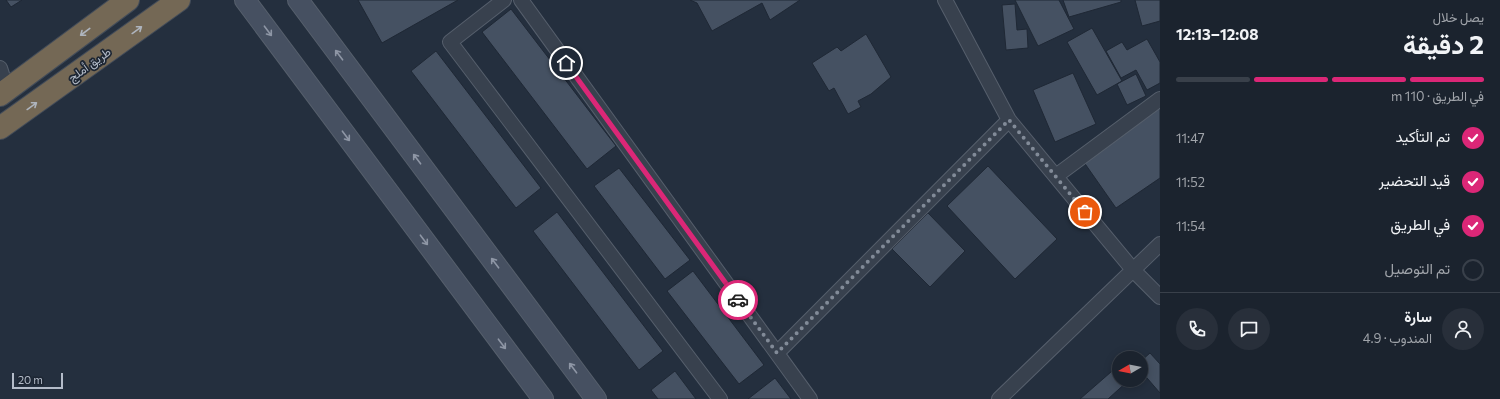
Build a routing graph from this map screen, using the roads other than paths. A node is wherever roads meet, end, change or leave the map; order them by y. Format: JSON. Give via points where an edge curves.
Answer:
{"nodes":[{"id":1,"x":128,"y":0,"type":"edge"},
{"id":2,"x":179,"y":0,"type":"edge"},
{"id":3,"x":245,"y":0,"type":"edge"},
{"id":4,"x":298,"y":0,"type":"edge"},
{"id":5,"x":504,"y":0,"type":"edge"},
{"id":6,"x":521,"y":0,"type":"edge"},
{"id":7,"x":945,"y":0,"type":"edge"},
{"id":8,"x":0,"y":68,"type":"edge"},
{"id":9,"x":4,"y":92,"type":"edge"},
{"id":10,"x":1160,"y":99,"type":"edge"},
{"id":11,"x":1009,"y":120,"type":"junction"},
{"id":12,"x":0,"y":128,"type":"edge"},
{"id":13,"x":1056,"y":176,"type":"junction"},
{"id":14,"x":1160,"y":244,"type":"edge"},
{"id":15,"x":1134,"y":271,"type":"junction"},
{"id":16,"x":1160,"y":297,"type":"edge"},
{"id":17,"x":777,"y":353,"type":"junction"},
{"id":18,"x":543,"y":399,"type":"edge"},
{"id":19,"x":596,"y":399,"type":"edge"},
{"id":20,"x":720,"y":399,"type":"edge"},
{"id":21,"x":810,"y":399,"type":"edge"},
{"id":22,"x":999,"y":399,"type":"edge"}],
"edges":[{"from":1,"to":9,"type":"highway","one_way":true},
{"from":12,"to":2,"type":"highway","name":"طريق أملج","one_way":true},
{"from":3,"to":18,"type":"street","one_way":true},
{"from":19,"to":4,"type":"street","one_way":true},
{"from":5,"to":20,"type":"street","via":[[450,42]]},
{"from":6,"to":17,"type":"street"},
{"from":7,"to":11,"type":"street"},
{"from":8,"to":9,"type":"street"},
{"from":10,"to":13,"type":"street"},
{"from":11,"to":13,"type":"street"},
{"from":11,"to":17,"type":"street"},
{"from":13,"to":15,"type":"street"},
{"from":14,"to":15,"type":"street"},
{"from":15,"to":16,"type":"street"},
{"from":15,"to":22,"type":"street"},
{"from":17,"to":21,"type":"street"}]}
